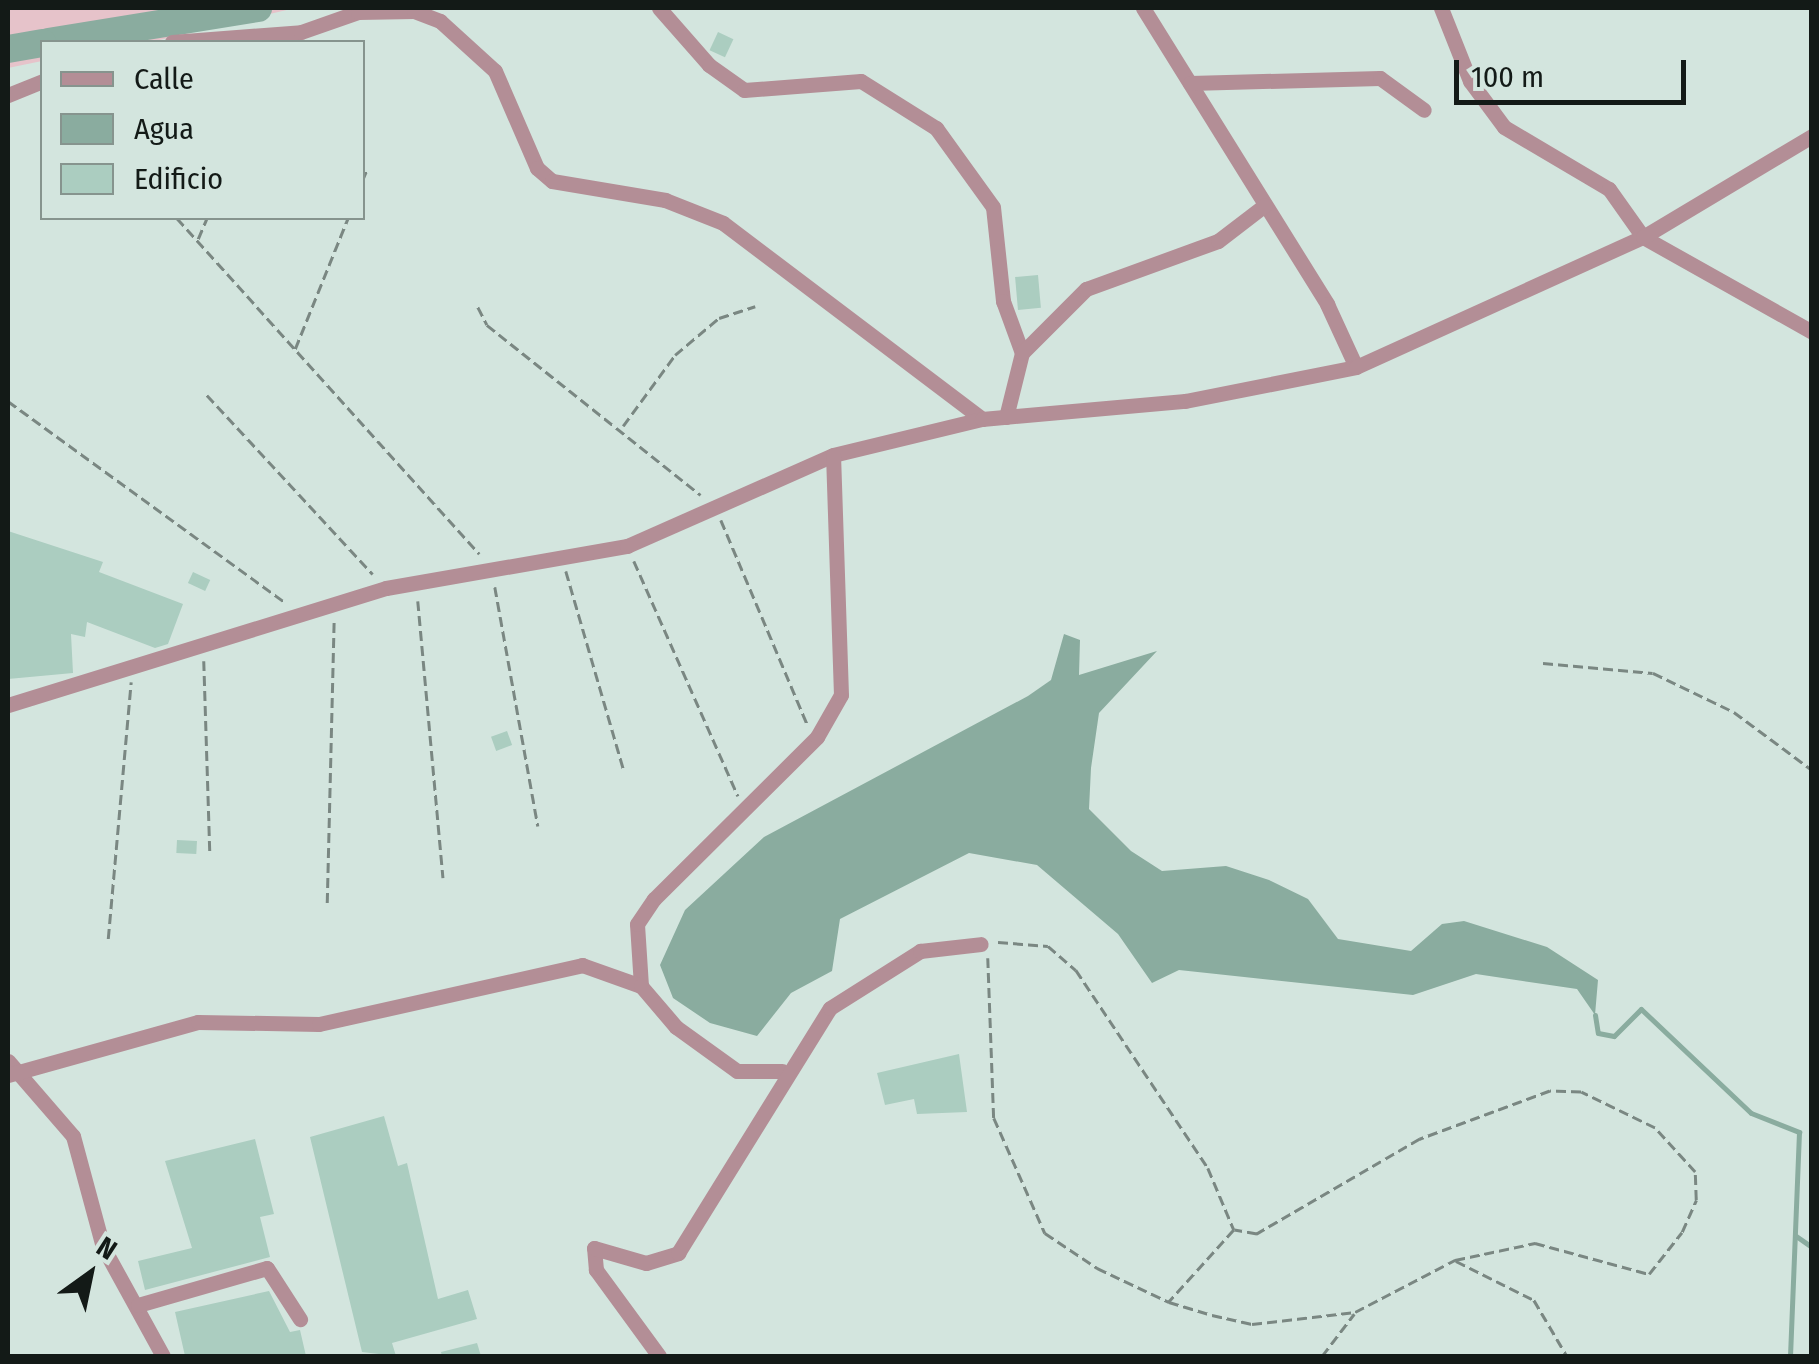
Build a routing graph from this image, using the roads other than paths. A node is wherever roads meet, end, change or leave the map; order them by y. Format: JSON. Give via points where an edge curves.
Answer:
{"nodes":[{"id":1,"x":659,"y":8,"type":"edge"},
{"id":2,"x":1142,"y":8,"type":"edge"},
{"id":3,"x":1442,"y":8,"type":"edge"},
{"id":4,"x":198,"y":40,"type":"edge"},
{"id":5,"x":40,"y":82,"type":"edge"},
{"id":6,"x":1190,"y":83,"type":"junction"},
{"id":7,"x":8,"y":95,"type":"edge"},
{"id":8,"x":1424,"y":110,"type":"dead end"},
{"id":9,"x":1812,"y":136,"type":"edge"},
{"id":10,"x":1265,"y":205,"type":"junction"},
{"id":11,"x":1642,"y":237,"type":"junction"},
{"id":12,"x":1812,"y":332,"type":"edge"},
{"id":13,"x":1022,"y":353,"type":"junction"},
{"id":14,"x":1356,"y":368,"type":"junction"},
{"id":15,"x":1006,"y":418,"type":"junction"},
{"id":16,"x":982,"y":419,"type":"junction"},
{"id":17,"x":833,"y":455,"type":"junction"},
{"id":18,"x":8,"y":704,"type":"edge"},
{"id":19,"x":981,"y":944,"type":"road end"},
{"id":20,"x":641,"y":986,"type":"junction"},
{"id":21,"x":8,"y":1061,"type":"edge"},
{"id":22,"x":782,"y":1072,"type":"junction"},
{"id":23,"x":12,"y":1076,"type":"edge"},
{"id":24,"x":138,"y":1305,"type":"junction"},
{"id":25,"x":300,"y":1319,"type":"dead end"},
{"id":26,"x":163,"y":1356,"type":"edge"},
{"id":27,"x":659,"y":1356,"type":"edge"}],
"edges":[{"from":1,"to":13,"type":"street","via":[[709,65],[744,90],[861,81],[936,128],[993,206],[1003,301]]},
{"from":2,"to":6,"type":"street"},
{"from":3,"to":11,"type":"street","via":[[1485,106],[1551,160],[1609,188]]},
{"from":4,"to":16,"type":"street","via":[[301,32],[358,12],[414,11],[440,22],[494,72],[537,168],[552,180],[665,200],[723,223]]},
{"from":5,"to":7,"type":"street"},
{"from":6,"to":8,"type":"street","via":[[1380,78]]},
{"from":6,"to":10,"type":"street"},
{"from":9,"to":11,"type":"street"},
{"from":10,"to":13,"type":"street","via":[[1218,242],[1086,289]]},
{"from":10,"to":14,"type":"street"},
{"from":11,"to":12,"type":"street"},
{"from":11,"to":14,"type":"street"},
{"from":13,"to":15,"type":"street"},
{"from":14,"to":15,"type":"street","via":[[1185,400]]},
{"from":15,"to":16,"type":"street"},
{"from":16,"to":17,"type":"street"},
{"from":17,"to":18,"type":"street","via":[[627,546],[491,564],[386,588]]},
{"from":17,"to":20,"type":"street","via":[[841,694],[816,737],[637,924]]},
{"from":19,"to":22,"type":"street","via":[[920,952],[854,986]]},
{"from":20,"to":22,"type":"street","via":[[710,1055],[737,1070]]},
{"from":20,"to":23,"type":"street","via":[[582,964],[319,1024],[198,1022]]},
{"from":21,"to":23,"type":"street"},
{"from":22,"to":27,"type":"street","via":[[678,1253],[646,1262],[606,1246],[592,1252],[596,1270]]},
{"from":23,"to":24,"type":"street","via":[[73,1136],[103,1246]]},
{"from":24,"to":25,"type":"street","via":[[267,1268]]},
{"from":24,"to":26,"type":"street"}]}
